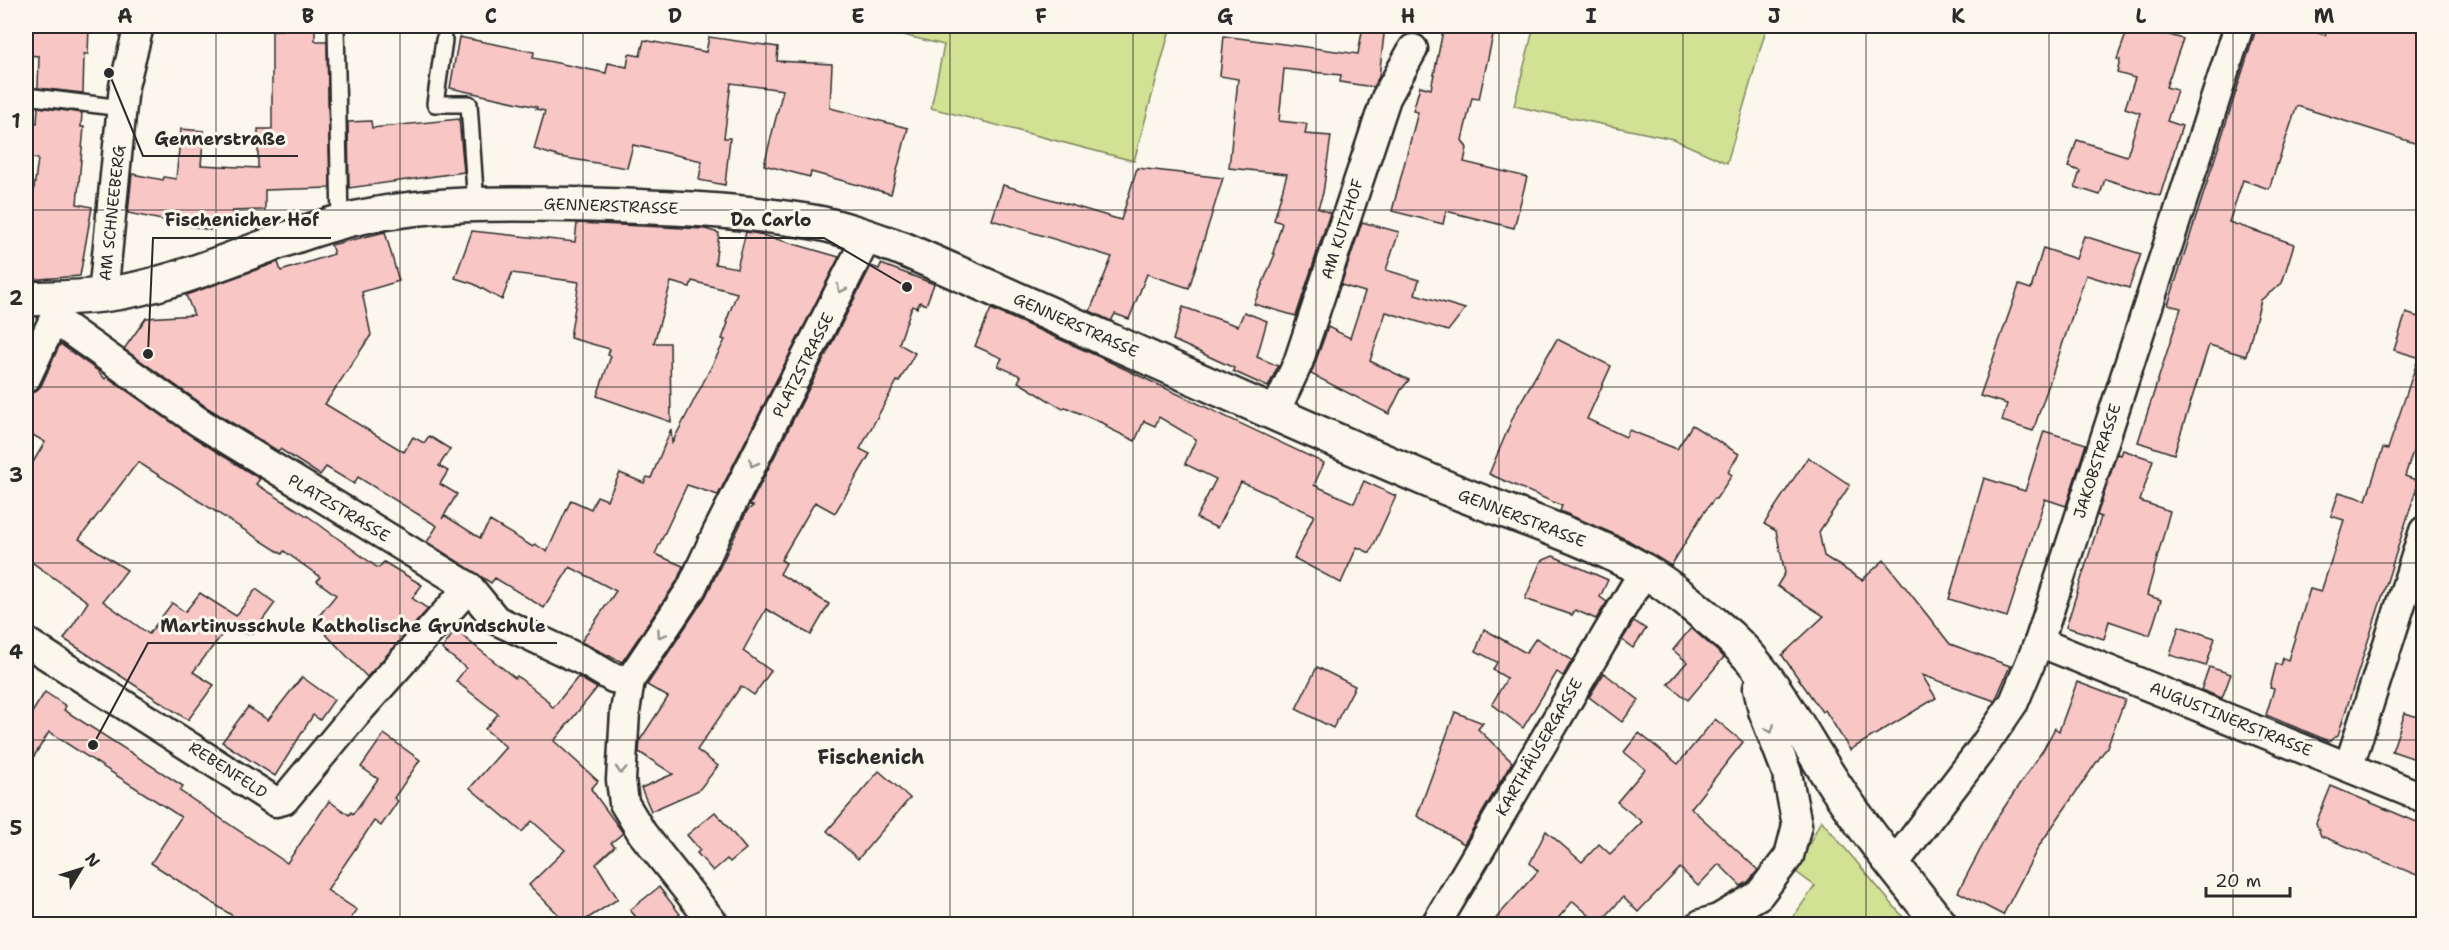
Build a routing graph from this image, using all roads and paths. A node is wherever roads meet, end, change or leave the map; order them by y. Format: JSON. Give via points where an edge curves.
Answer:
{"nodes":[{"id":1,"x":139,"y":26,"type":"edge"},
{"id":2,"x":336,"y":26,"type":"edge"},
{"id":3,"x":2239,"y":26,"type":"edge"},
{"id":4,"x":444,"y":40,"type":"dead end"},
{"id":5,"x":1413,"y":49,"type":"dead end"},
{"id":6,"x":26,"y":96,"type":"edge"},
{"id":7,"x":122,"y":108,"type":"junction"},
{"id":8,"x":476,"y":206,"type":"junction"},
{"id":9,"x":340,"y":222,"type":"junction"},
{"id":10,"x":867,"y":237,"type":"junction"},
{"id":11,"x":104,"y":295,"type":"junction"},
{"id":12,"x":26,"y":299,"type":"edge"},
{"id":13,"x":57,"y":308,"type":"junction"},
{"id":14,"x":26,"y":378,"type":"edge"},
{"id":15,"x":1275,"y":412,"type":"junction"},
{"id":16,"x":2424,"y":531,"type":"edge"},
{"id":17,"x":1644,"y":571,"type":"junction"},
{"id":18,"x":469,"y":587,"type":"junction"},
{"id":19,"x":26,"y":642,"type":"edge"},
{"id":20,"x":2038,"y":642,"type":"junction"},
{"id":21,"x":1763,"y":674,"type":"junction"},
{"id":22,"x":630,"y":680,"type":"junction"},
{"id":23,"x":2349,"y":766,"type":"junction"},
{"id":24,"x":2424,"y":798,"type":"edge"},
{"id":25,"x":1893,"y":865,"type":"junction"},
{"id":26,"x":714,"y":924,"type":"edge"},
{"id":27,"x":1436,"y":924,"type":"edge"},
{"id":28,"x":1704,"y":924,"type":"edge"},
{"id":29,"x":1941,"y":924,"type":"edge"}],
"edges":[{"from":1,"to":7,"type":"street","name":"AM SCHNEEBERG"},
{"from":2,"to":9,"type":"lane"},
{"from":3,"to":20,"type":"street","name":"JAKOBSTRASSE"},
{"from":4,"to":8,"type":"lane","via":[[435,104],[469,104]]},
{"from":5,"to":15,"type":"street","name":"AM KUTZHOF","via":[[1386,98],[1298,363]]},
{"from":6,"to":7,"type":"lane"},
{"from":7,"to":11,"type":"street","name":"AM SCHNEEBERG"},
{"from":8,"to":9,"type":"street","name":"GENNERSTRASSE","via":[[419,207]]},
{"from":8,"to":10,"type":"street","name":"GENNERSTRASSE","via":[[632,206],[732,213],[815,222]]},
{"from":9,"to":11,"type":"street","name":"GENNERSTRASSE","via":[[215,265]]},
{"from":10,"to":15,"type":"street","name":"GENNERSTRASSE"},
{"from":10,"to":22,"type":"street","name":"PLATZSTRASSE","one_way":true,"via":[[691,589]]},
{"from":11,"to":13,"type":"street","name":"GENNERSTRASSE"},
{"from":12,"to":13,"type":"street","name":"GENNERSTRASSE"},
{"from":13,"to":14,"type":"street"},
{"from":13,"to":18,"type":"street","name":"PLATZSTRASSE","via":[[199,422]]},
{"from":15,"to":17,"type":"street","name":"GENNERSTRASSE","via":[[1432,482],[1597,547]]},
{"from":16,"to":23,"type":"street"},
{"from":17,"to":21,"type":"street","name":"GENNERSTRASSE","via":[[1690,603]]},
{"from":17,"to":27,"type":"street","name":"KARTHÄUSERGASSE"},
{"from":18,"to":19,"type":"street","name":"REBENFELD","via":[[284,800],[276,802]]},
{"from":18,"to":22,"type":"street","name":"PLATZSTRASSE","via":[[496,620],[613,678]]},
{"from":20,"to":23,"type":"street","name":"AUGUSTINERSTRASSE"},
{"from":20,"to":25,"type":"street","name":"JAKOBSTRASSE","via":[[2014,702]]},
{"from":21,"to":25,"type":"street","name":"GENNERSTRASSE"},
{"from":21,"to":28,"type":"street","one_way":true,"via":[[1758,688],[1763,711],[1787,773],[1797,825],[1789,856],[1759,895]]},
{"from":22,"to":26,"type":"street","name":"PLATZSTRASSE","one_way":true,"via":[[621,780],[624,803],[642,833]]},
{"from":23,"to":24,"type":"street","name":"AUGUSTINERSTRASSE"},
{"from":25,"to":29,"type":"street","name":"GENNERSTRASSE"}]}
